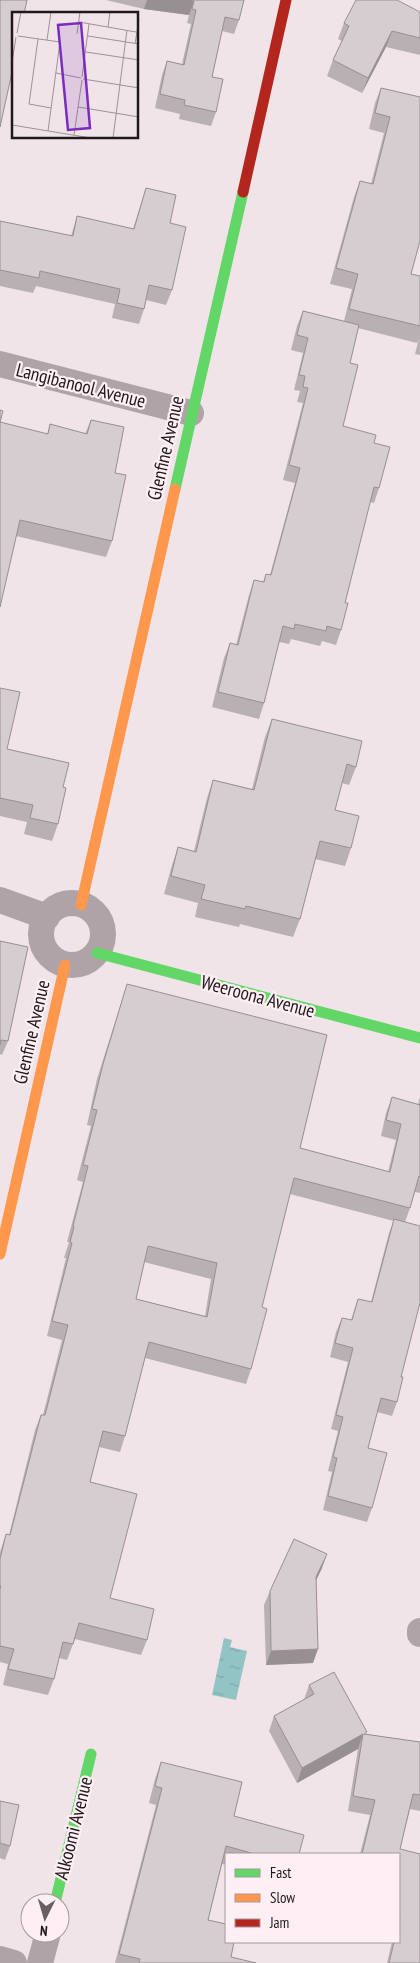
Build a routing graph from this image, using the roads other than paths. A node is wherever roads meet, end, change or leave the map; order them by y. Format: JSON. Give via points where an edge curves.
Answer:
{"nodes":[{"id":1,"x":286,"y":0,"type":"edge"},
{"id":2,"x":0,"y":364,"type":"edge"},
{"id":3,"x":191,"y":413,"type":"junction"},
{"id":4,"x":0,"y":900,"type":"edge"},
{"id":5,"x":81,"y":905,"type":"junction"},
{"id":6,"x":47,"y":917,"type":"junction"},
{"id":7,"x":97,"y":954,"type":"junction"},
{"id":8,"x":65,"y":965,"type":"junction"},
{"id":9,"x":420,"y":1038,"type":"edge"},
{"id":10,"x":0,"y":1254,"type":"edge"},
{"id":11,"x":91,"y":1754,"type":"dead end"},
{"id":12,"x":57,"y":1893,"type":"edge"},
{"id":13,"x":45,"y":1943,"type":"edge"},
{"id":14,"x":0,"y":1960,"type":"edge"},
{"id":15,"x":14,"y":1963,"type":"edge"},
{"id":16,"x":40,"y":1963,"type":"edge"}],
"edges":[{"from":1,"to":3,"type":"street","name":"Glenfine Avenue"},
{"from":2,"to":3,"type":"street","name":"Langibanool Avenue"},
{"from":3,"to":5,"type":"street","name":"Glenfine Avenue"},
{"from":4,"to":6,"type":"street"},
{"from":5,"to":6,"type":"street","via":[[62,905]]},
{"from":5,"to":7,"type":"street","via":[[98,916],[102,925],[102,945]]},
{"from":6,"to":8,"type":"street","via":[[42,926],[43,945],[56,961]]},
{"from":7,"to":8,"type":"street","via":[[82,964]]},
{"from":7,"to":9,"type":"street","name":"Weeroona Avenue"},
{"from":8,"to":10,"type":"street","name":"Glenfine Avenue"},
{"from":11,"to":12,"type":"street","name":"Alkoomi Avenue"},
{"from":13,"to":16,"type":"street"},
{"from":14,"to":15,"type":"street"}]}
